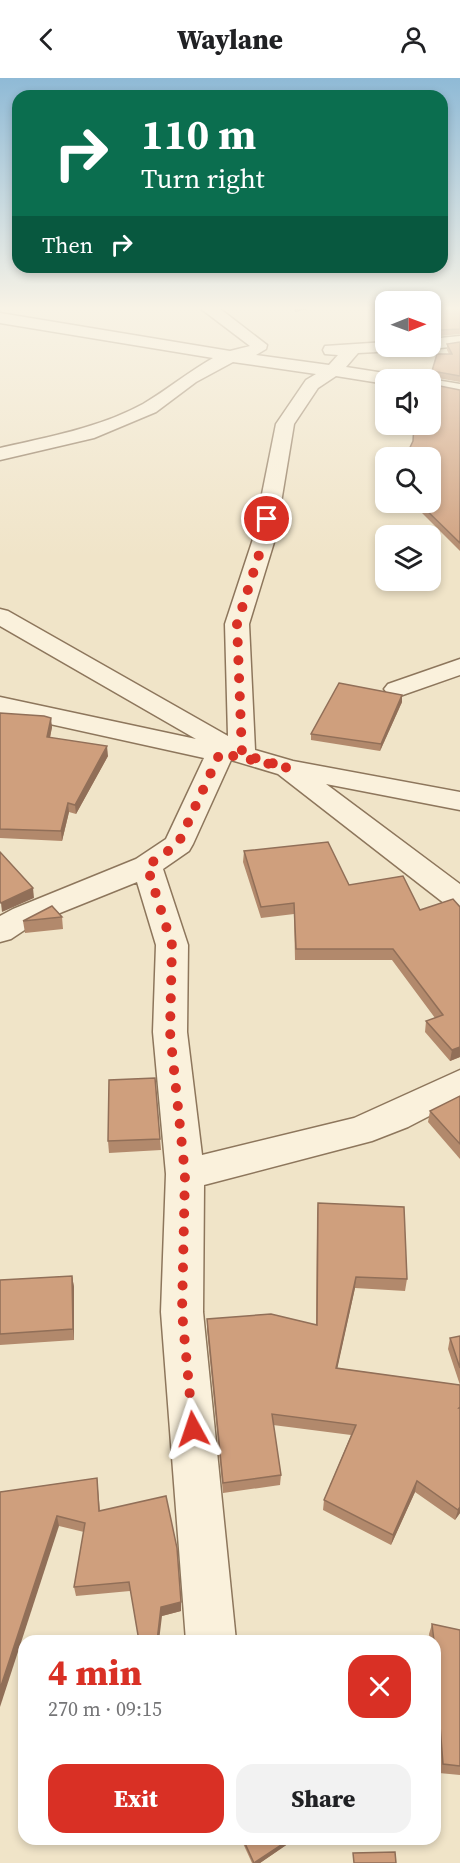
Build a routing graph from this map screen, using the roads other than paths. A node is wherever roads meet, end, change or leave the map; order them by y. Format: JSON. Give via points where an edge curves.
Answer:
{"nodes":[{"id":1,"x":172,"y":391,"type":"edge"},
{"id":2,"x":307,"y":391,"type":"edge"},
{"id":3,"x":0,"y":454,"type":"edge"},
{"id":4,"x":0,"y":616,"type":"edge"},
{"id":5,"x":460,"y":667,"type":"edge"},
{"id":6,"x":397,"y":689,"type":"dead end"},
{"id":7,"x":0,"y":705,"type":"edge"},
{"id":8,"x":231,"y":754,"type":"junction"},
{"id":9,"x":288,"y":768,"type":"junction"},
{"id":10,"x":460,"y":801,"type":"edge"},
{"id":11,"x":147,"y":866,"type":"junction"},
{"id":12,"x":460,"y":900,"type":"edge"},
{"id":13,"x":0,"y":931,"type":"edge"},
{"id":14,"x":460,"y":1084,"type":"edge"},
{"id":15,"x":185,"y":1174,"type":"junction"},
{"id":16,"x":210,"y":1635,"type":"edge"}],
"edges":[{"from":1,"to":3,"type":"street","via":[[149,408],[87,434]]},
{"from":2,"to":8,"type":"street","via":[[285,424],[264,539],[237,624]]},
{"from":4,"to":8,"type":"street"},
{"from":5,"to":6,"type":"street"},
{"from":7,"to":8,"type":"street"},
{"from":8,"to":9,"type":"street"},
{"from":8,"to":11,"type":"street","via":[[178,844]]},
{"from":9,"to":10,"type":"street"},
{"from":9,"to":12,"type":"street"},
{"from":11,"to":13,"type":"street","via":[[24,916]]},
{"from":11,"to":15,"type":"street","via":[[172,945],[170,1032]]},
{"from":14,"to":15,"type":"street","via":[[359,1131]]},
{"from":15,"to":16,"type":"street","via":[[182,1312]]}]}
